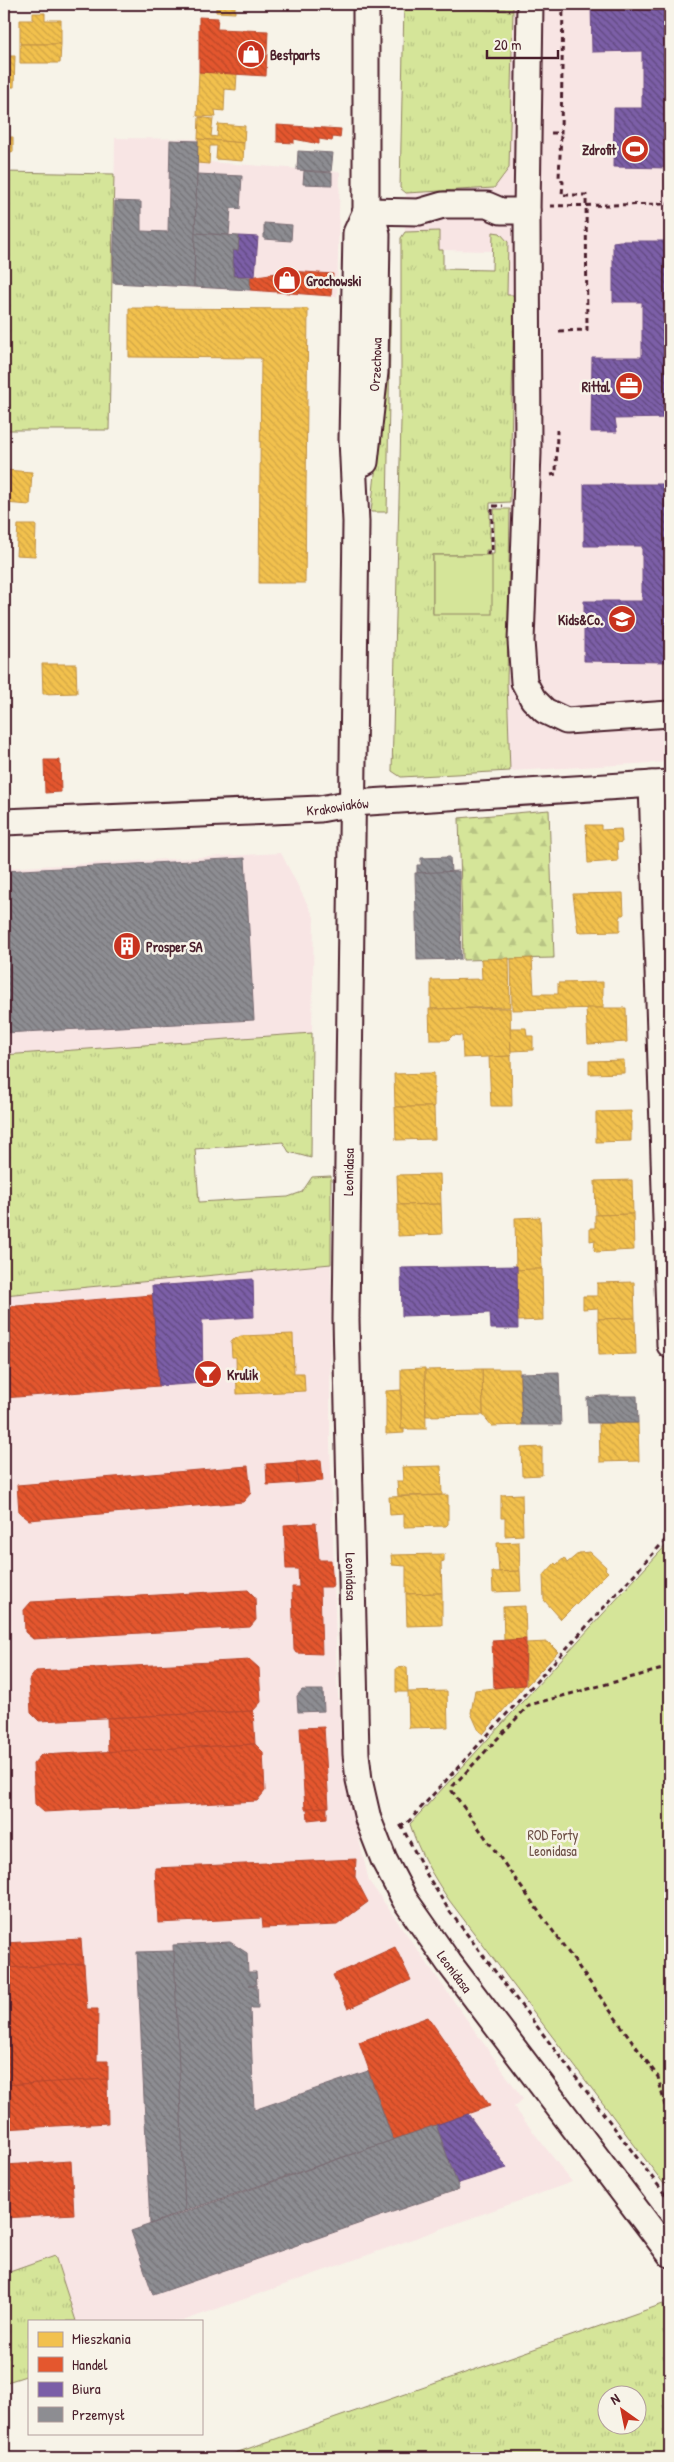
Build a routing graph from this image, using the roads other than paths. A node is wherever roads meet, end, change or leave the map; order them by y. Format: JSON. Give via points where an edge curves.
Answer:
{"nodes":[{"id":1,"x":366,"y":4,"type":"edge"},
{"id":2,"x":530,"y":4,"type":"edge"},
{"id":3,"x":527,"y":209,"type":"junction"},
{"id":4,"x":366,"y":212,"type":"junction"},
{"id":5,"x":670,"y":714,"type":"edge"},
{"id":6,"x":661,"y":783,"type":"edge"},
{"id":7,"x":353,"y":803,"type":"junction"},
{"id":8,"x":4,"y":822,"type":"edge"},
{"id":9,"x":670,"y":1345,"type":"edge"},
{"id":10,"x":670,"y":2254,"type":"edge"}],
"edges":[{"from":1,"to":4,"type":"street","name":"Orzechowa"},
{"from":2,"to":3,"type":"street"},
{"from":3,"to":4,"type":"street","via":[[501,211],[488,206],[443,205],[419,212]]},
{"from":3,"to":5,"type":"street","via":[[528,453],[521,641],[524,682],[533,699],[545,711],[566,721]]},
{"from":4,"to":7,"type":"street","name":"Orzechowa","via":[[377,234],[376,372],[356,522]]},
{"from":6,"to":7,"type":"street","name":"Krakowiaków"},
{"from":6,"to":9,"type":"street"},
{"from":7,"to":8,"type":"street","name":"Krakowiaków","via":[[320,809]]},
{"from":7,"to":10,"type":"street","name":"Leonidasa","via":[[346,1266],[356,1754],[362,1798],[375,1841],[405,1900],[449,1963]]}]}
